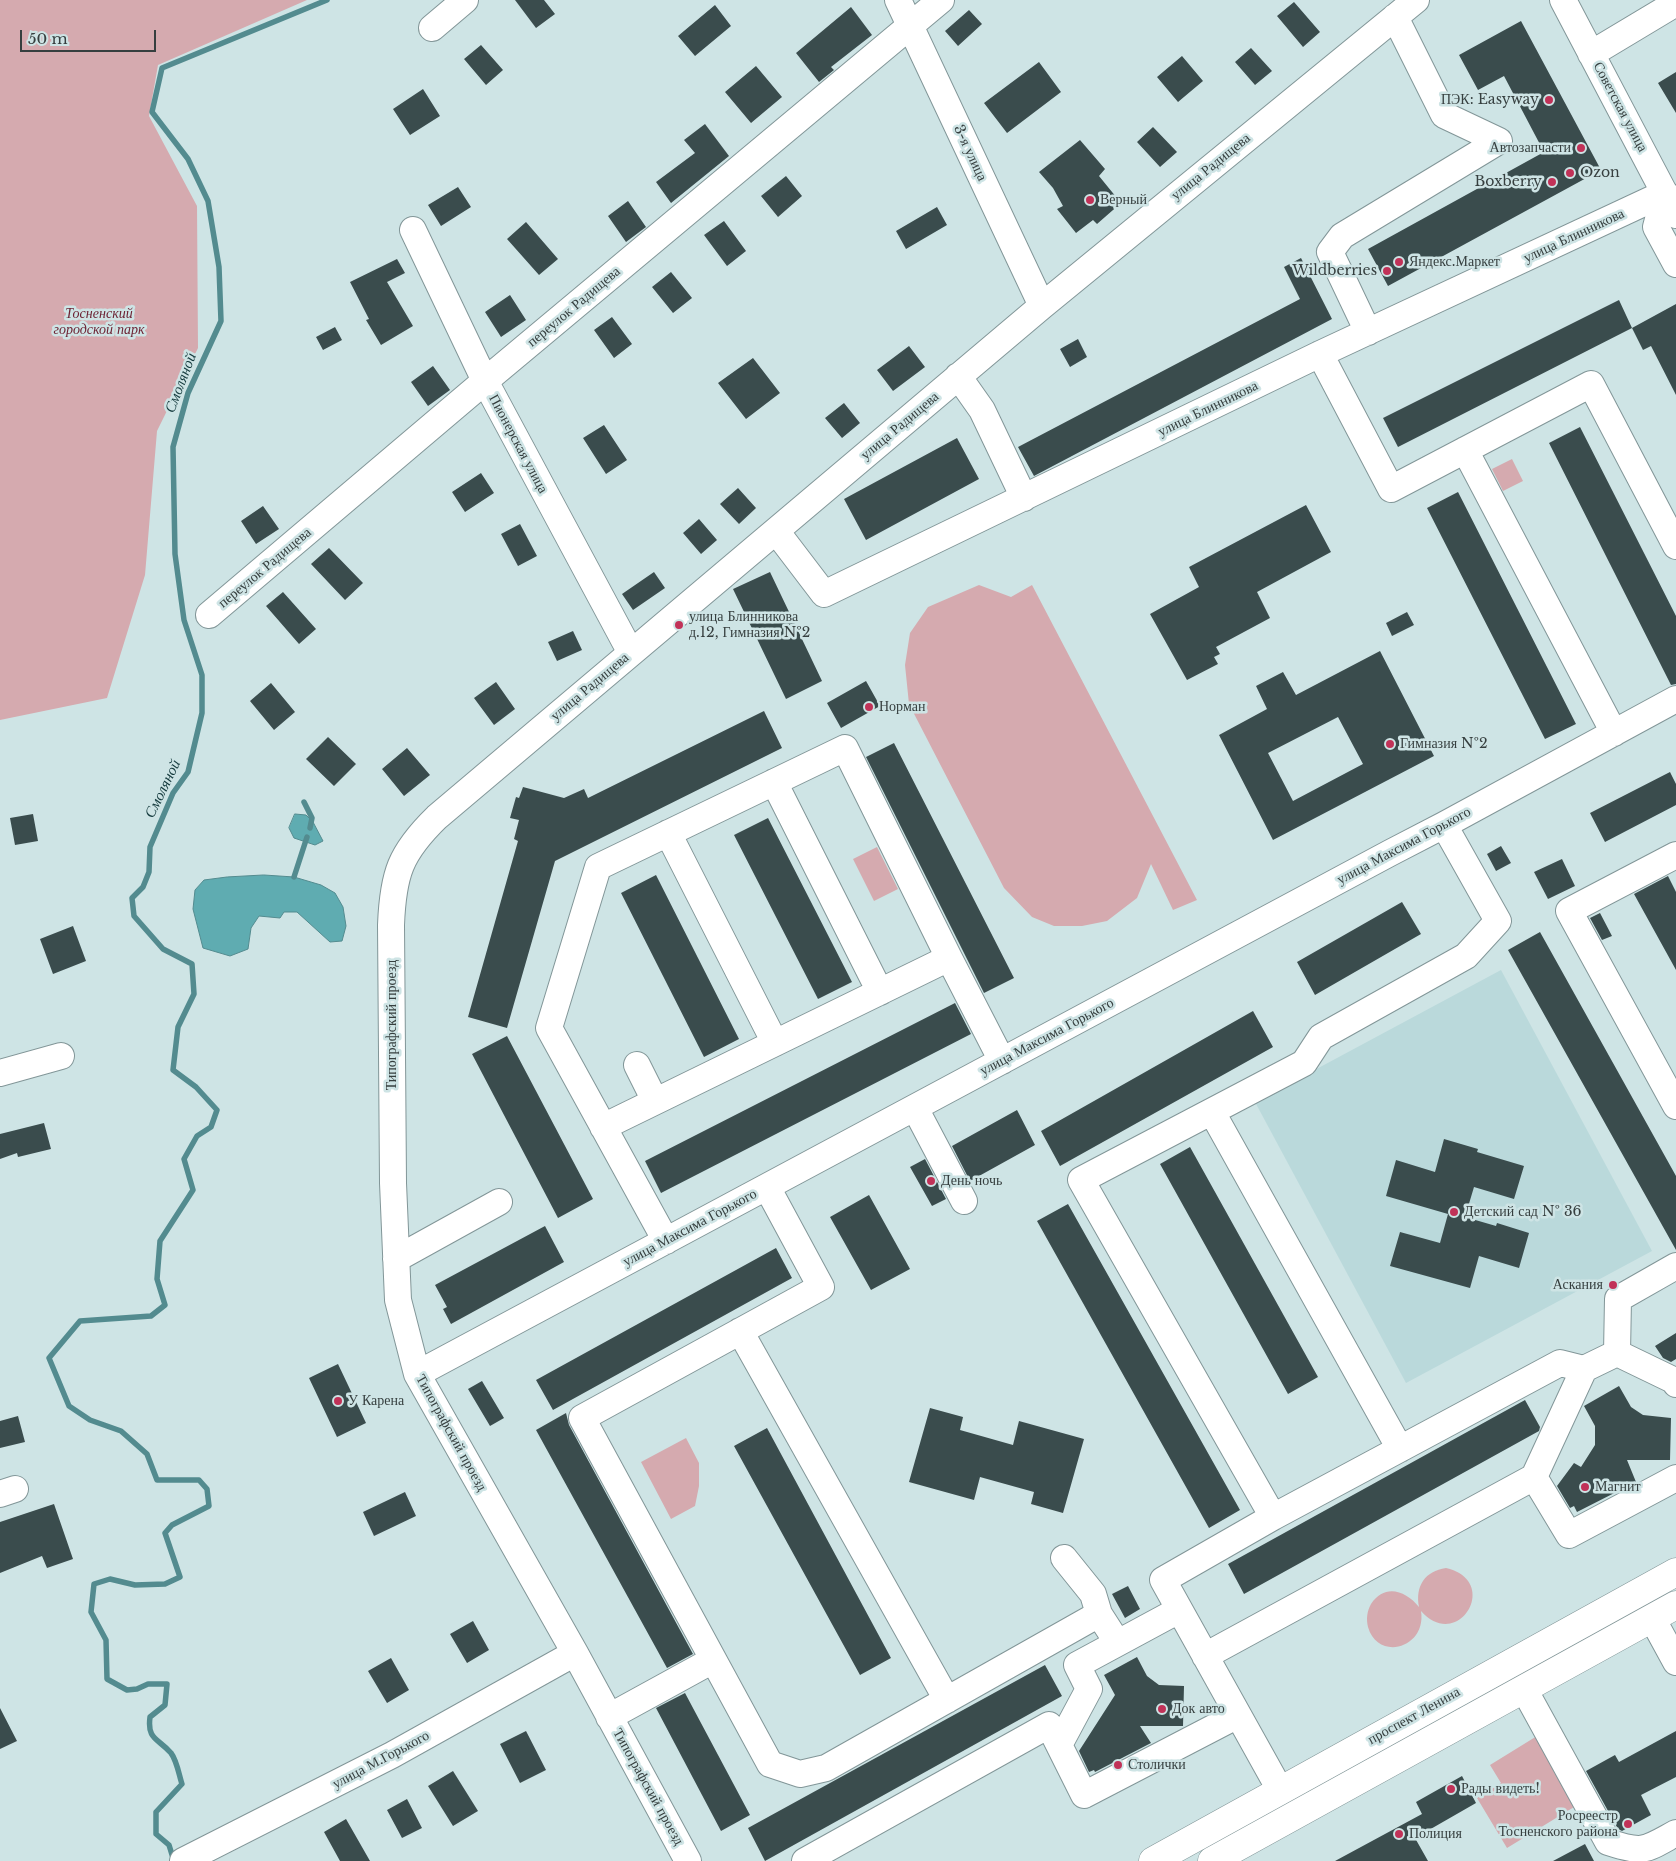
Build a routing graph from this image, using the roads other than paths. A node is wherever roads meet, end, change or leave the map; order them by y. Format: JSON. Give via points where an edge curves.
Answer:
{"nodes":[{"id":1,"x":465,"y":0,"type":"edge"},
{"id":2,"x":898,"y":0,"type":"edge"},
{"id":3,"x":941,"y":0,"type":"edge"},
{"id":4,"x":1416,"y":0,"type":"edge"},
{"id":5,"x":1563,"y":0,"type":"edge"},
{"id":6,"x":1676,"y":3,"type":"edge"},
{"id":7,"x":1395,"y":17,"type":"junction"},
{"id":8,"x":910,"y":26,"type":"junction"},
{"id":9,"x":432,"y":28,"type":"dead end"},
{"id":10,"x":1591,"y":54,"type":"junction"},
{"id":11,"x":1670,"y":204,"type":"edge"},
{"id":12,"x":413,"y":230,"type":"dead end"},
{"id":13,"x":1676,"y":264,"type":"edge"},
{"id":14,"x":1042,"y":306,"type":"junction"},
{"id":15,"x":1368,"y":332,"type":"junction"},
{"id":16,"x":1320,"y":354,"type":"junction"},
{"id":17,"x":958,"y":376,"type":"junction"},
{"id":18,"x":485,"y":381,"type":"junction"},
{"id":19,"x":1465,"y":450,"type":"junction"},
{"id":20,"x":1024,"y":498,"type":"junction"},
{"id":21,"x":776,"y":531,"type":"junction"},
{"id":22,"x":1676,"y":546,"type":"edge"},
{"id":23,"x":209,"y":615,"type":"dead end"},
{"id":24,"x":631,"y":653,"type":"junction"},
{"id":25,"x":1676,"y":699,"type":"edge"},
{"id":26,"x":1614,"y":733,"type":"junction"},
{"id":27,"x":774,"y":782,"type":"junction"},
{"id":28,"x":1444,"y":825,"type":"junction"},
{"id":29,"x":668,"y":833,"type":"junction"},
{"id":30,"x":1675,"y":859,"type":"edge"},
{"id":31,"x":400,"y":867,"type":"joint"},
{"id":32,"x":948,"y":958,"type":"junction"},
{"id":33,"x":880,"y":992,"type":"junction"},
{"id":34,"x":775,"y":1043,"type":"junction"},
{"id":35,"x":61,"y":1056,"type":"dead end"},
{"id":36,"x":1002,"y":1062,"type":"junction"},
{"id":37,"x":637,"y":1065,"type":"dead end"},
{"id":38,"x":0,"y":1073,"type":"edge"},
{"id":39,"x":655,"y":1101,"type":"junction"},
{"id":40,"x":1676,"y":1106,"type":"edge"},
{"id":41,"x":915,"y":1108,"type":"junction"},
{"id":42,"x":1212,"y":1112,"type":"junction"},
{"id":43,"x":603,"y":1127,"type":"junction"},
{"id":44,"x":767,"y":1187,"type":"junction"},
{"id":45,"x":499,"y":1202,"type":"dead end"},
{"id":46,"x":964,"y":1202,"type":"dead end"},
{"id":47,"x":666,"y":1241,"type":"junction"},
{"id":48,"x":396,"y":1259,"type":"junction"},
{"id":49,"x":1676,"y":1266,"type":"edge"},
{"id":50,"x":740,"y":1331,"type":"junction"},
{"id":51,"x":1617,"y":1353,"type":"junction"},
{"id":52,"x":1584,"y":1369,"type":"junction"},
{"id":53,"x":417,"y":1374,"type":"junction"},
{"id":54,"x":1676,"y":1382,"type":"edge"},
{"id":55,"x":1400,"y":1449,"type":"junction"},
{"id":56,"x":1534,"y":1477,"type":"junction"},
{"id":57,"x":1676,"y":1478,"type":"edge"},
{"id":58,"x":1273,"y":1517,"type":"junction"},
{"id":59,"x":1064,"y":1558,"type":"dead end"},
{"id":60,"x":1676,"y":1572,"type":"edge"},
{"id":61,"x":1676,"y":1605,"type":"edge"},
{"id":62,"x":1179,"y":1610,"type":"junction"},
{"id":63,"x":1099,"y":1614,"type":"junction"},
{"id":64,"x":1652,"y":1618,"type":"junction"},
{"id":65,"x":1117,"y":1642,"type":"junction"},
{"id":66,"x":575,"y":1653,"type":"junction"},
{"id":67,"x":1205,"y":1656,"type":"junction"},
{"id":68,"x":713,"y":1660,"type":"junction"},
{"id":69,"x":1676,"y":1662,"type":"edge"},
{"id":70,"x":1524,"y":1689,"type":"junction"},
{"id":71,"x":946,"y":1700,"type":"junction"},
{"id":72,"x":1238,"y":1715,"type":"junction"},
{"id":73,"x":609,"y":1717,"type":"junction"},
{"id":74,"x":1059,"y":1745,"type":"junction"},
{"id":75,"x":1280,"y":1790,"type":"junction"},
{"id":76,"x":1221,"y":1823,"type":"junction"},
{"id":77,"x":1676,"y":1833,"type":"edge"},
{"id":78,"x":1230,"y":1857,"type":"edge"},
{"id":79,"x":183,"y":1861,"type":"edge"},
{"id":80,"x":688,"y":1861,"type":"edge"},
{"id":81,"x":805,"y":1861,"type":"edge"},
{"id":82,"x":1153,"y":1861,"type":"edge"}],
"edges":[{"from":1,"to":9,"type":"street"},
{"from":2,"to":8,"type":"street","name":"3-я улица"},
{"from":3,"to":8,"type":"street","name":"переулок Радищева"},
{"from":4,"to":7,"type":"street","name":"улица Радищева"},
{"from":5,"to":10,"type":"street","name":"Советская улица"},
{"from":6,"to":10,"type":"street"},
{"from":7,"to":14,"type":"street","name":"улица Радищева"},
{"from":7,"to":15,"type":"street","via":[[1444,115],[1499,140],[1342,236],[1330,252]]},
{"from":8,"to":14,"type":"street","name":"3-я улица"},
{"from":8,"to":18,"type":"street","name":"переулок Радищева"},
{"from":10,"to":11,"type":"street","name":"Советская улица"},
{"from":11,"to":13,"type":"street","via":[[1656,228]]},
{"from":11,"to":15,"type":"street","name":"улица Блинникова"},
{"from":12,"to":18,"type":"street","name":"Пионерская улица"},
{"from":14,"to":17,"type":"street","name":"улица Радищева"},
{"from":15,"to":16,"type":"street","name":"улица Блинникова"},
{"from":16,"to":19,"type":"street","via":[[1391,489]]},
{"from":16,"to":20,"type":"street","name":"улица Блинникова"},
{"from":17,"to":20,"type":"street","via":[[982,410]]},
{"from":17,"to":21,"type":"street","name":"улица Радищева"},
{"from":18,"to":23,"type":"street","name":"переулок Радищева"},
{"from":18,"to":24,"type":"street","name":"Пионерская улица"},
{"from":19,"to":22,"type":"street","via":[[1591,384]]},
{"from":19,"to":26,"type":"street"},
{"from":20,"to":21,"type":"street","name":"улица Блинникова","via":[[824,594]]},
{"from":21,"to":24,"type":"street","name":"улица Радищева"},
{"from":24,"to":31,"type":"street","name":"улица Радищева","via":[[437,817],[407,850]]},
{"from":25,"to":26,"type":"street","name":"улица Максима Горького"},
{"from":26,"to":28,"type":"street","name":"улица Максима Горького"},
{"from":27,"to":29,"type":"street"},
{"from":27,"to":32,"type":"street","via":[[845,748]]},
{"from":27,"to":33,"type":"street"},
{"from":28,"to":36,"type":"street","name":"улица Максима Горького"},
{"from":28,"to":42,"type":"street","via":[[1498,920],[1466,956],[1321,1037],[1304,1063]]},
{"from":29,"to":34,"type":"street"},
{"from":29,"to":43,"type":"street","via":[[598,867],[549,1028]]},
{"from":30,"to":40,"type":"street","via":[[1569,911]]},
{"from":31,"to":48,"type":"street","name":"Типографский проезд","via":[[394,889],[391,925]]},
{"from":32,"to":33,"type":"street"},
{"from":32,"to":36,"type":"street"},
{"from":33,"to":34,"type":"street"},
{"from":34,"to":39,"type":"street"},
{"from":35,"to":38,"type":"street"},
{"from":36,"to":41,"type":"street","name":"улица Максима Горького"},
{"from":37,"to":39,"type":"street"},
{"from":39,"to":43,"type":"street"},
{"from":41,"to":44,"type":"street","name":"улица Максима Горького"},
{"from":41,"to":46,"type":"street"},
{"from":42,"to":55,"type":"street"},
{"from":42,"to":58,"type":"street","via":[[1082,1180]]},
{"from":43,"to":47,"type":"street"},
{"from":44,"to":47,"type":"street","name":"улица Максима Горького"},
{"from":44,"to":50,"type":"street","via":[[821,1288]]},
{"from":45,"to":48,"type":"street"},
{"from":47,"to":53,"type":"street","name":"улица Максима Горького"},
{"from":48,"to":53,"type":"street","name":"Типографский проезд","via":[[398,1300]]},
{"from":49,"to":51,"type":"street","via":[[1618,1299]]},
{"from":50,"to":68,"type":"street","via":[[582,1418]]},
{"from":50,"to":71,"type":"street"},
{"from":51,"to":52,"type":"street"},
{"from":51,"to":54,"type":"street"},
{"from":52,"to":55,"type":"street","via":[[1560,1363]]},
{"from":52,"to":56,"type":"street"},
{"from":53,"to":66,"type":"street","name":"Типографский проезд"},
{"from":55,"to":58,"type":"street"},
{"from":56,"to":57,"type":"street","via":[[1569,1535]]},
{"from":56,"to":67,"type":"street"},
{"from":58,"to":62,"type":"street","via":[[1162,1580]]},
{"from":59,"to":63,"type":"street","via":[[1093,1594]]},
{"from":60,"to":75,"type":"main road","name":"проспект Ленина"},
{"from":61,"to":64,"type":"main road"},
{"from":62,"to":65,"type":"street"},
{"from":62,"to":67,"type":"street"},
{"from":63,"to":65,"type":"street"},
{"from":63,"to":71,"type":"street"},
{"from":64,"to":69,"type":"street"},
{"from":64,"to":70,"type":"main road"},
{"from":65,"to":74,"type":"street","via":[[1077,1665],[1089,1689]]},
{"from":66,"to":73,"type":"street","name":"Типографский проезд"},
{"from":66,"to":79,"type":"street","name":"улица М.Горького","via":[[392,1755]]},
{"from":67,"to":72,"type":"street"},
{"from":68,"to":71,"type":"street","via":[[770,1764],[800,1774],[826,1768]]},
{"from":68,"to":73,"type":"street"},
{"from":70,"to":77,"type":"street","via":[[1608,1842],[1645,1850]]},
{"from":70,"to":78,"type":"main road"},
{"from":72,"to":74,"type":"street","via":[[1084,1795]]},
{"from":72,"to":75,"type":"street"},
{"from":73,"to":80,"type":"street","name":"Типографский проезд"},
{"from":74,"to":81,"type":"street","via":[[1049,1725]]},
{"from":75,"to":76,"type":"main road","name":"проспект Ленина"},
{"from":76,"to":78,"type":"street"},
{"from":76,"to":82,"type":"main road","name":"проспект Ленина"}]}
